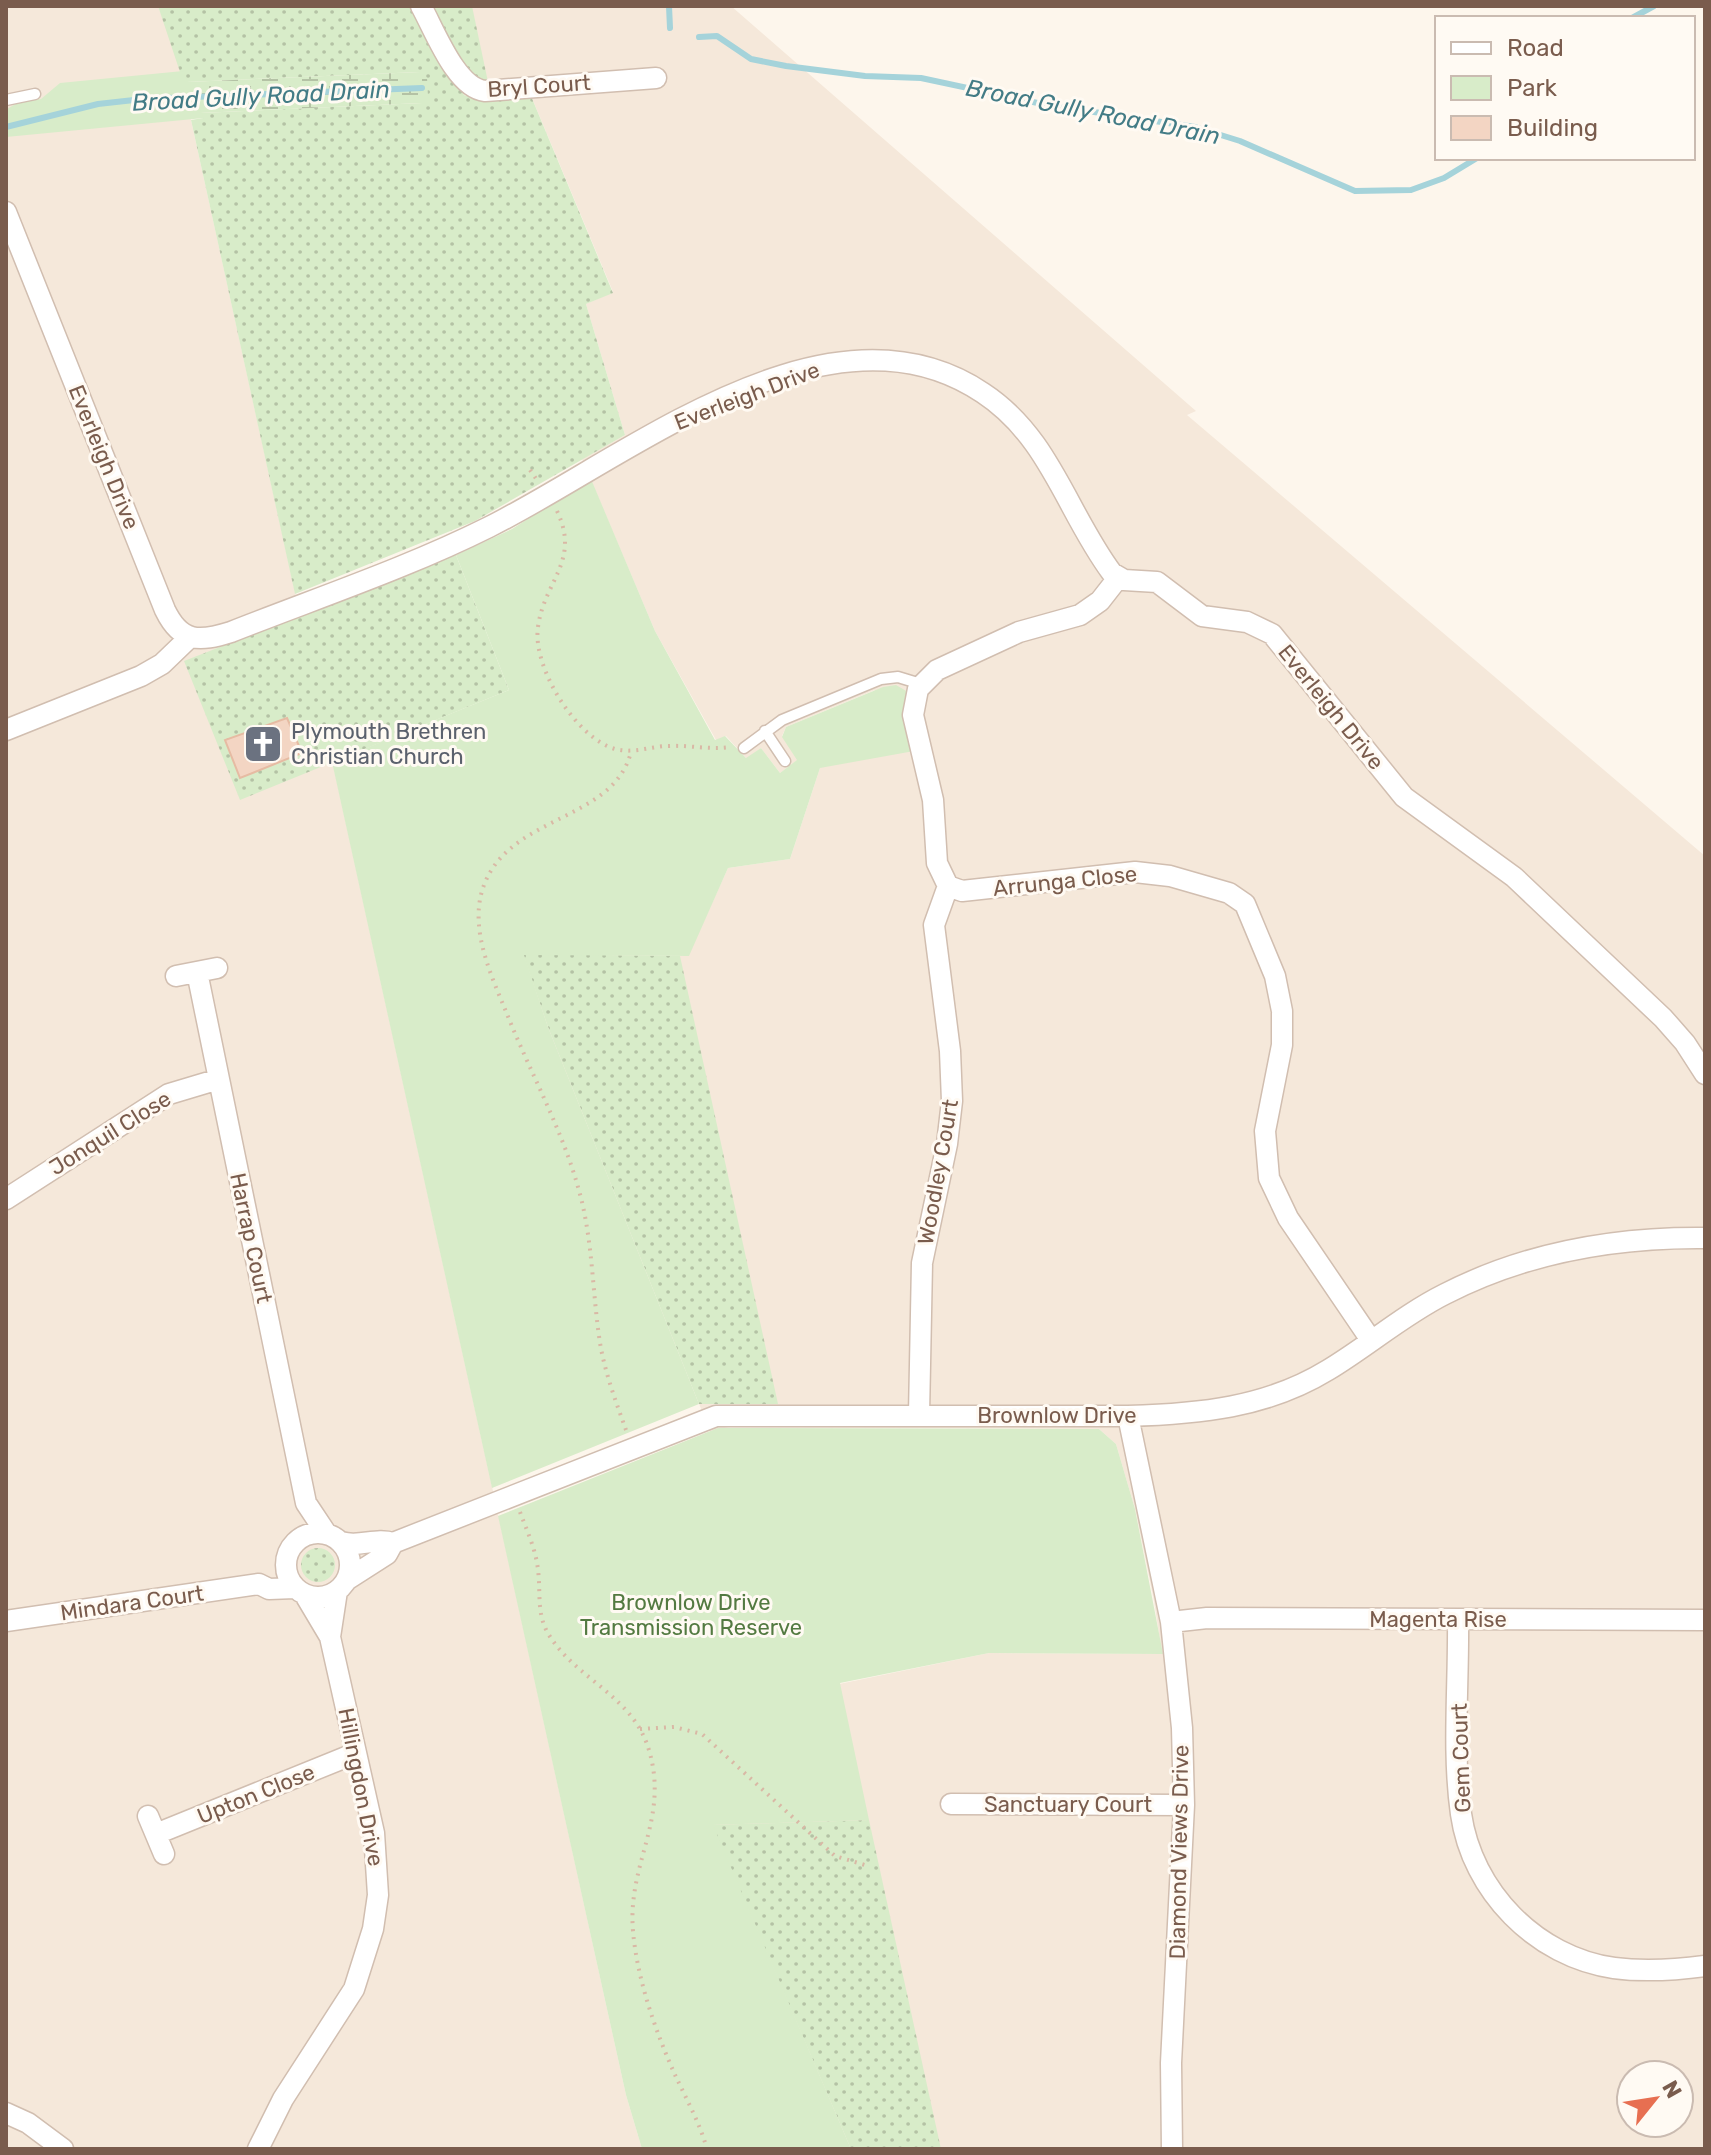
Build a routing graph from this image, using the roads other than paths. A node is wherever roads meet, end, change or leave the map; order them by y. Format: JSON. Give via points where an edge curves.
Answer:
{"nodes":[{"id":1,"x":421,"y":6,"type":"edge"},
{"id":2,"x":656,"y":78,"type":"dead end"},
{"id":3,"x":35,"y":94,"type":"dead end"},
{"id":4,"x":6,"y":100,"type":"edge"},
{"id":5,"x":6,"y":212,"type":"edge"},
{"id":6,"x":1118,"y":578,"type":"junction"},
{"id":7,"x":188,"y":639,"type":"junction"},
{"id":8,"x":921,"y":684,"type":"junction"},
{"id":9,"x":6,"y":730,"type":"edge"},
{"id":10,"x":765,"y":731,"type":"junction"},
{"id":11,"x":744,"y":748,"type":"road end"},
{"id":12,"x":785,"y":761,"type":"dead end"},
{"id":13,"x":948,"y":886,"type":"junction"},
{"id":14,"x":176,"y":976,"type":"dead end"},
{"id":15,"x":1705,"y":1074,"type":"edge"},
{"id":16,"x":219,"y":1079,"type":"junction"},
{"id":17,"x":6,"y":1199,"type":"edge"},
{"id":18,"x":1705,"y":1238,"type":"edge"},
{"id":19,"x":1371,"y":1340,"type":"junction"},
{"id":20,"x":919,"y":1415,"type":"junction"},
{"id":21,"x":1128,"y":1416,"type":"junction"},
{"id":22,"x":306,"y":1503,"type":"junction"},
{"id":23,"x":334,"y":1538,"type":"junction"},
{"id":24,"x":295,"y":1542,"type":"junction"},
{"id":25,"x":393,"y":1543,"type":"junction"},
{"id":26,"x":286,"y":1562,"type":"junction"},
{"id":27,"x":259,"y":1584,"type":"junction"},
{"id":28,"x":343,"y":1585,"type":"junction"},
{"id":29,"x":300,"y":1592,"type":"junction"},
{"id":30,"x":1458,"y":1619,"type":"junction"},
{"id":31,"x":1705,"y":1620,"type":"edge"},
{"id":32,"x":6,"y":1621,"type":"edge"},
{"id":33,"x":1171,"y":1622,"type":"junction"},
{"id":34,"x":330,"y":1637,"type":"junction"},
{"id":35,"x":356,"y":1753,"type":"junction"},
{"id":36,"x":951,"y":1804,"type":"dead end"},
{"id":37,"x":1184,"y":1805,"type":"junction"},
{"id":38,"x":164,"y":1854,"type":"dead end"},
{"id":39,"x":1705,"y":1966,"type":"edge"},
{"id":40,"x":6,"y":2113,"type":"edge"},
{"id":41,"x":63,"y":2149,"type":"edge"},
{"id":42,"x":258,"y":2149,"type":"edge"},
{"id":43,"x":1172,"y":2149,"type":"edge"}],
"edges":[{"from":1,"to":2,"type":"street","name":"Bryl Court","via":[[471,89]]},
{"from":3,"to":4,"type":"lane"},
{"from":5,"to":7,"type":"street","name":"Everleigh Drive","via":[[165,610]]},
{"from":6,"to":7,"type":"street","name":"Everleigh Drive","via":[[1045,456],[1013,417],[960,380],[897,361],[846,361],[765,384],[663,428],[440,549],[231,632]]},
{"from":6,"to":8,"type":"street","via":[[1080,615],[1019,632],[937,670]]},
{"from":6,"to":15,"type":"street","name":"Everleigh Drive","via":[[1157,582],[1202,616],[1247,622],[1272,634],[1404,797],[1514,877],[1663,1018]]},
{"from":7,"to":9,"type":"street","via":[[152,671]]},
{"from":8,"to":10,"type":"lane","via":[[898,677],[881,679]]},
{"from":8,"to":13,"type":"street","via":[[913,715],[932,791],[937,863]]},
{"from":10,"to":11,"type":"lane"},
{"from":10,"to":12,"type":"lane"},
{"from":13,"to":19,"type":"street","name":"Arrunga Close","via":[[971,890],[1135,872],[1229,893],[1245,904],[1275,976],[1282,1011],[1282,1045],[1265,1131],[1269,1178],[1288,1218]]},
{"from":13,"to":20,"type":"street","name":"Woodley Court","via":[[934,925],[952,1101],[920,1286]]},
{"from":14,"to":16,"type":"street","name":"Harrap Court","via":[[207,970]]},
{"from":16,"to":17,"type":"street","name":"Jonquil Close","via":[[169,1094]]},
{"from":16,"to":22,"type":"street","name":"Harrap Court"},
{"from":18,"to":19,"type":"street","name":"Brownlow Drive","via":[[1609,1242],[1527,1260],[1444,1294]]},
{"from":19,"to":21,"type":"street","name":"Brownlow Drive","via":[[1325,1372],[1262,1400],[1215,1411]]},
{"from":20,"to":21,"type":"street","name":"Brownlow Drive"},
{"from":20,"to":25,"type":"street","name":"Brownlow Drive","via":[[728,1414],[701,1420]]},
{"from":21,"to":33,"type":"street","name":"Diamond Views Drive"},
{"from":22,"to":23,"type":"street","name":"Harrap Court"},
{"from":22,"to":24,"type":"street","name":"Harrap Court"},
{"from":23,"to":24,"type":"street","via":[[304,1535]]},
{"from":23,"to":25,"type":"street","name":"Brownlow Drive","via":[[356,1545]]},
{"from":23,"to":28,"type":"street","via":[[350,1559]]},
{"from":24,"to":26,"type":"street"},
{"from":25,"to":28,"type":"street","name":"Brownlow Drive","via":[[387,1554]]},
{"from":26,"to":27,"type":"street"},
{"from":26,"to":29,"type":"street","via":[[286,1572]]},
{"from":27,"to":29,"type":"street","name":"Mindara Court"},
{"from":27,"to":32,"type":"street","name":"Mindara Court"},
{"from":28,"to":29,"type":"street","via":[[321,1597]]},
{"from":28,"to":34,"type":"street","name":"Hillingdon Drive"},
{"from":29,"to":34,"type":"street","name":"Hillingdon Drive"},
{"from":30,"to":31,"type":"street","name":"Magenta Rise"},
{"from":30,"to":33,"type":"street","name":"Magenta Rise"},
{"from":30,"to":39,"type":"street","name":"Gem Court","via":[[1461,1815],[1473,1859],[1496,1899],[1550,1945],[1591,1963],[1633,1970]]},
{"from":33,"to":37,"type":"street","name":"Diamond Views Drive"},
{"from":34,"to":35,"type":"street","name":"Hillingdon Drive"},
{"from":35,"to":38,"type":"street","name":"Upton Close","via":[[152,1825]]},
{"from":35,"to":42,"type":"street","name":"Hillingdon Drive","via":[[378,1866],[373,1929],[354,1989],[291,2086]]},
{"from":36,"to":37,"type":"street","name":"Sanctuary Court"},
{"from":37,"to":43,"type":"street","name":"Diamond Views Drive"},
{"from":40,"to":41,"type":"street"}]}
